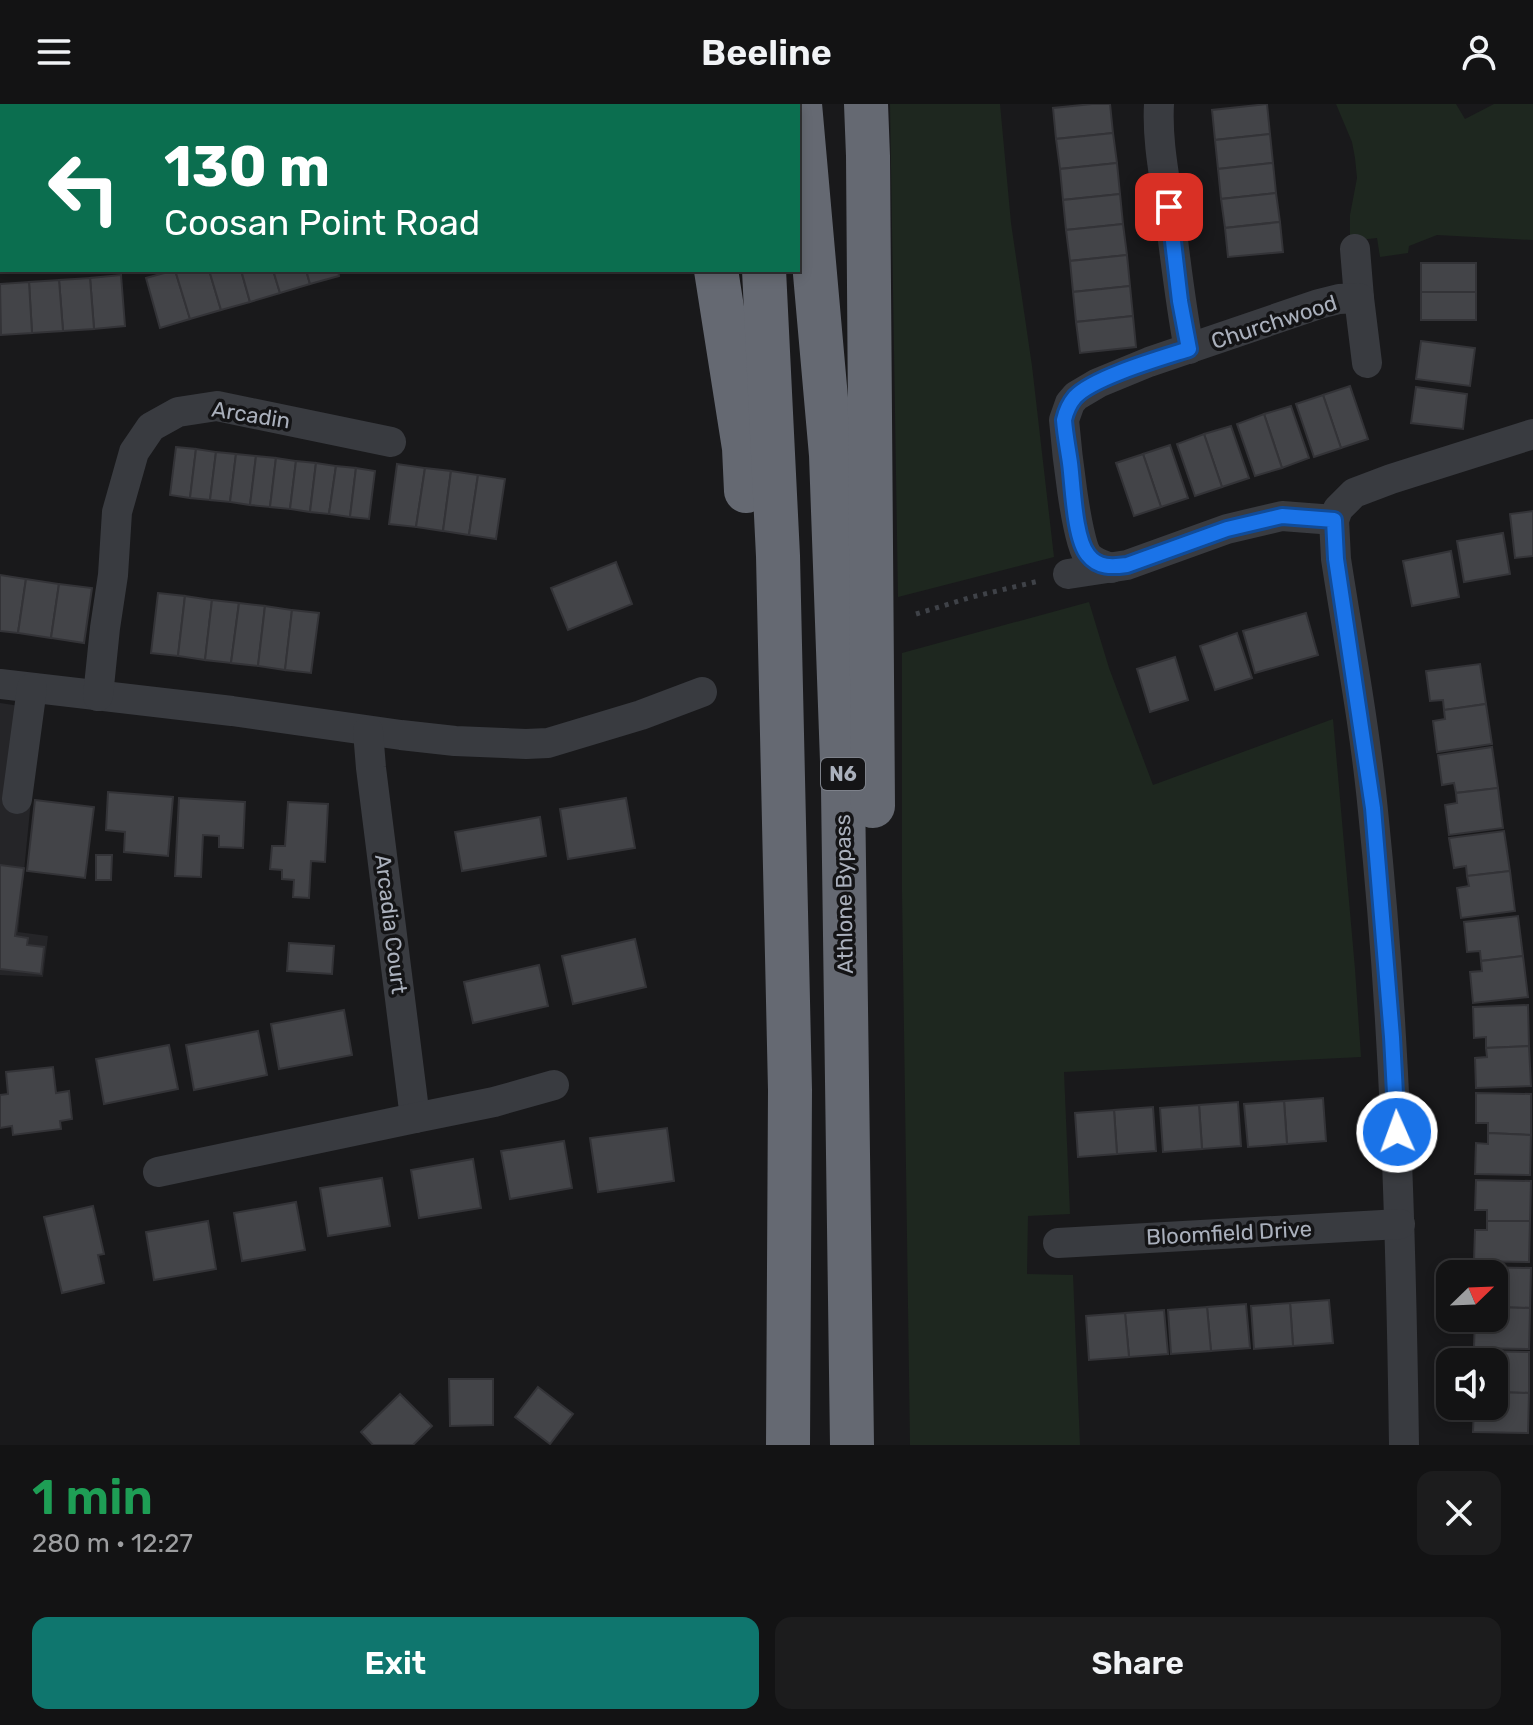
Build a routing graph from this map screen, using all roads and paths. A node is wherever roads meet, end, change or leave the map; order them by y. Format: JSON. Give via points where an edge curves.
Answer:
{"nodes":[{"id":1,"x":800,"y":104,"type":"edge"},
{"id":2,"x":866,"y":104,"type":"edge"},
{"id":3,"x":1159,"y":104,"type":"edge"},
{"id":4,"x":1355,"y":249,"type":"dead end"},
{"id":5,"x":716,"y":272,"type":"edge"},
{"id":6,"x":764,"y":272,"type":"edge"},
{"id":7,"x":1359,"y":298,"type":"junction"},
{"id":8,"x":1189,"y":349,"type":"junction"},
{"id":9,"x":1367,"y":363,"type":"dead end"},
{"id":10,"x":1533,"y":434,"type":"edge"},
{"id":11,"x":391,"y":442,"type":"dead end"},
{"id":12,"x":1334,"y":520,"type":"junction"},
{"id":13,"x":1111,"y":568,"type":"junction"},
{"id":14,"x":1068,"y":574,"type":"joint"},
{"id":15,"x":916,"y":614,"type":"dead end"},
{"id":16,"x":0,"y":684,"type":"edge"},
{"id":17,"x":32,"y":688,"type":"junction"},
{"id":18,"x":702,"y":692,"type":"dead end"},
{"id":19,"x":98,"y":696,"type":"junction"},
{"id":20,"x":368,"y":731,"type":"junction"},
{"id":21,"x":17,"y":799,"type":"dead end"},
{"id":22,"x":554,"y":1085,"type":"dead end"},
{"id":23,"x":790,"y":1090,"type":"junction"},
{"id":24,"x":415,"y":1118,"type":"junction"},
{"id":25,"x":158,"y":1172,"type":"dead end"},
{"id":26,"x":1400,"y":1224,"type":"junction"},
{"id":27,"x":1058,"y":1243,"type":"dead end"},
{"id":28,"x":850,"y":1307,"type":"junction"},
{"id":29,"x":788,"y":1445,"type":"edge"},
{"id":30,"x":852,"y":1445,"type":"edge"},
{"id":31,"x":1404,"y":1445,"type":"edge"}],
"edges":[{"from":1,"to":28,"type":"highway","name":"Athlone Bypass","number":"N6","via":[[831,455],[843,789]]},
{"from":2,"to":28,"type":"highway","number":"N6","via":[[876,1149]]},
{"from":3,"to":8,"type":"street","name":"Churchwood"},
{"from":4,"to":7,"type":"street","name":"Churchwood"},
{"from":5,"to":23,"type":"highway","via":[[744,448],[763,975]]},
{"from":6,"to":23,"type":"highway","via":[[778,556]]},
{"from":7,"to":8,"type":"street","name":"Churchwood","via":[[1319,304]]},
{"from":7,"to":9,"type":"street","name":"Churchwood"},
{"from":8,"to":13,"type":"street","name":"Churchwood","via":[[1098,383],[1076,396],[1066,411],[1083,548],[1098,564]]},
{"from":10,"to":12,"type":"street","via":[[1354,493]]},
{"from":11,"to":19,"type":"street","name":"Arcadin","via":[[217,406],[178,412],[151,427],[134,452],[117,512]]},
{"from":12,"to":13,"type":"street","via":[[1282,516]]},
{"from":12,"to":26,"type":"street","via":[[1373,808],[1392,1037]]},
{"from":13,"to":14,"type":"street"},
{"from":14,"to":15,"type":"path"},
{"from":16,"to":17,"type":"street"},
{"from":17,"to":19,"type":"street"},
{"from":17,"to":21,"type":"street"},
{"from":18,"to":20,"type":"street","via":[[548,743],[455,741]]},
{"from":19,"to":20,"type":"street"},
{"from":20,"to":24,"type":"street","name":"Arcadia Court"},
{"from":22,"to":24,"type":"street"},
{"from":23,"to":29,"type":"highway"},
{"from":24,"to":25,"type":"street"},
{"from":26,"to":27,"type":"street","name":"Bloomfield Drive"},
{"from":26,"to":31,"type":"street"},
{"from":28,"to":30,"type":"highway","name":"Athlone Bypass","number":"N6"}]}
